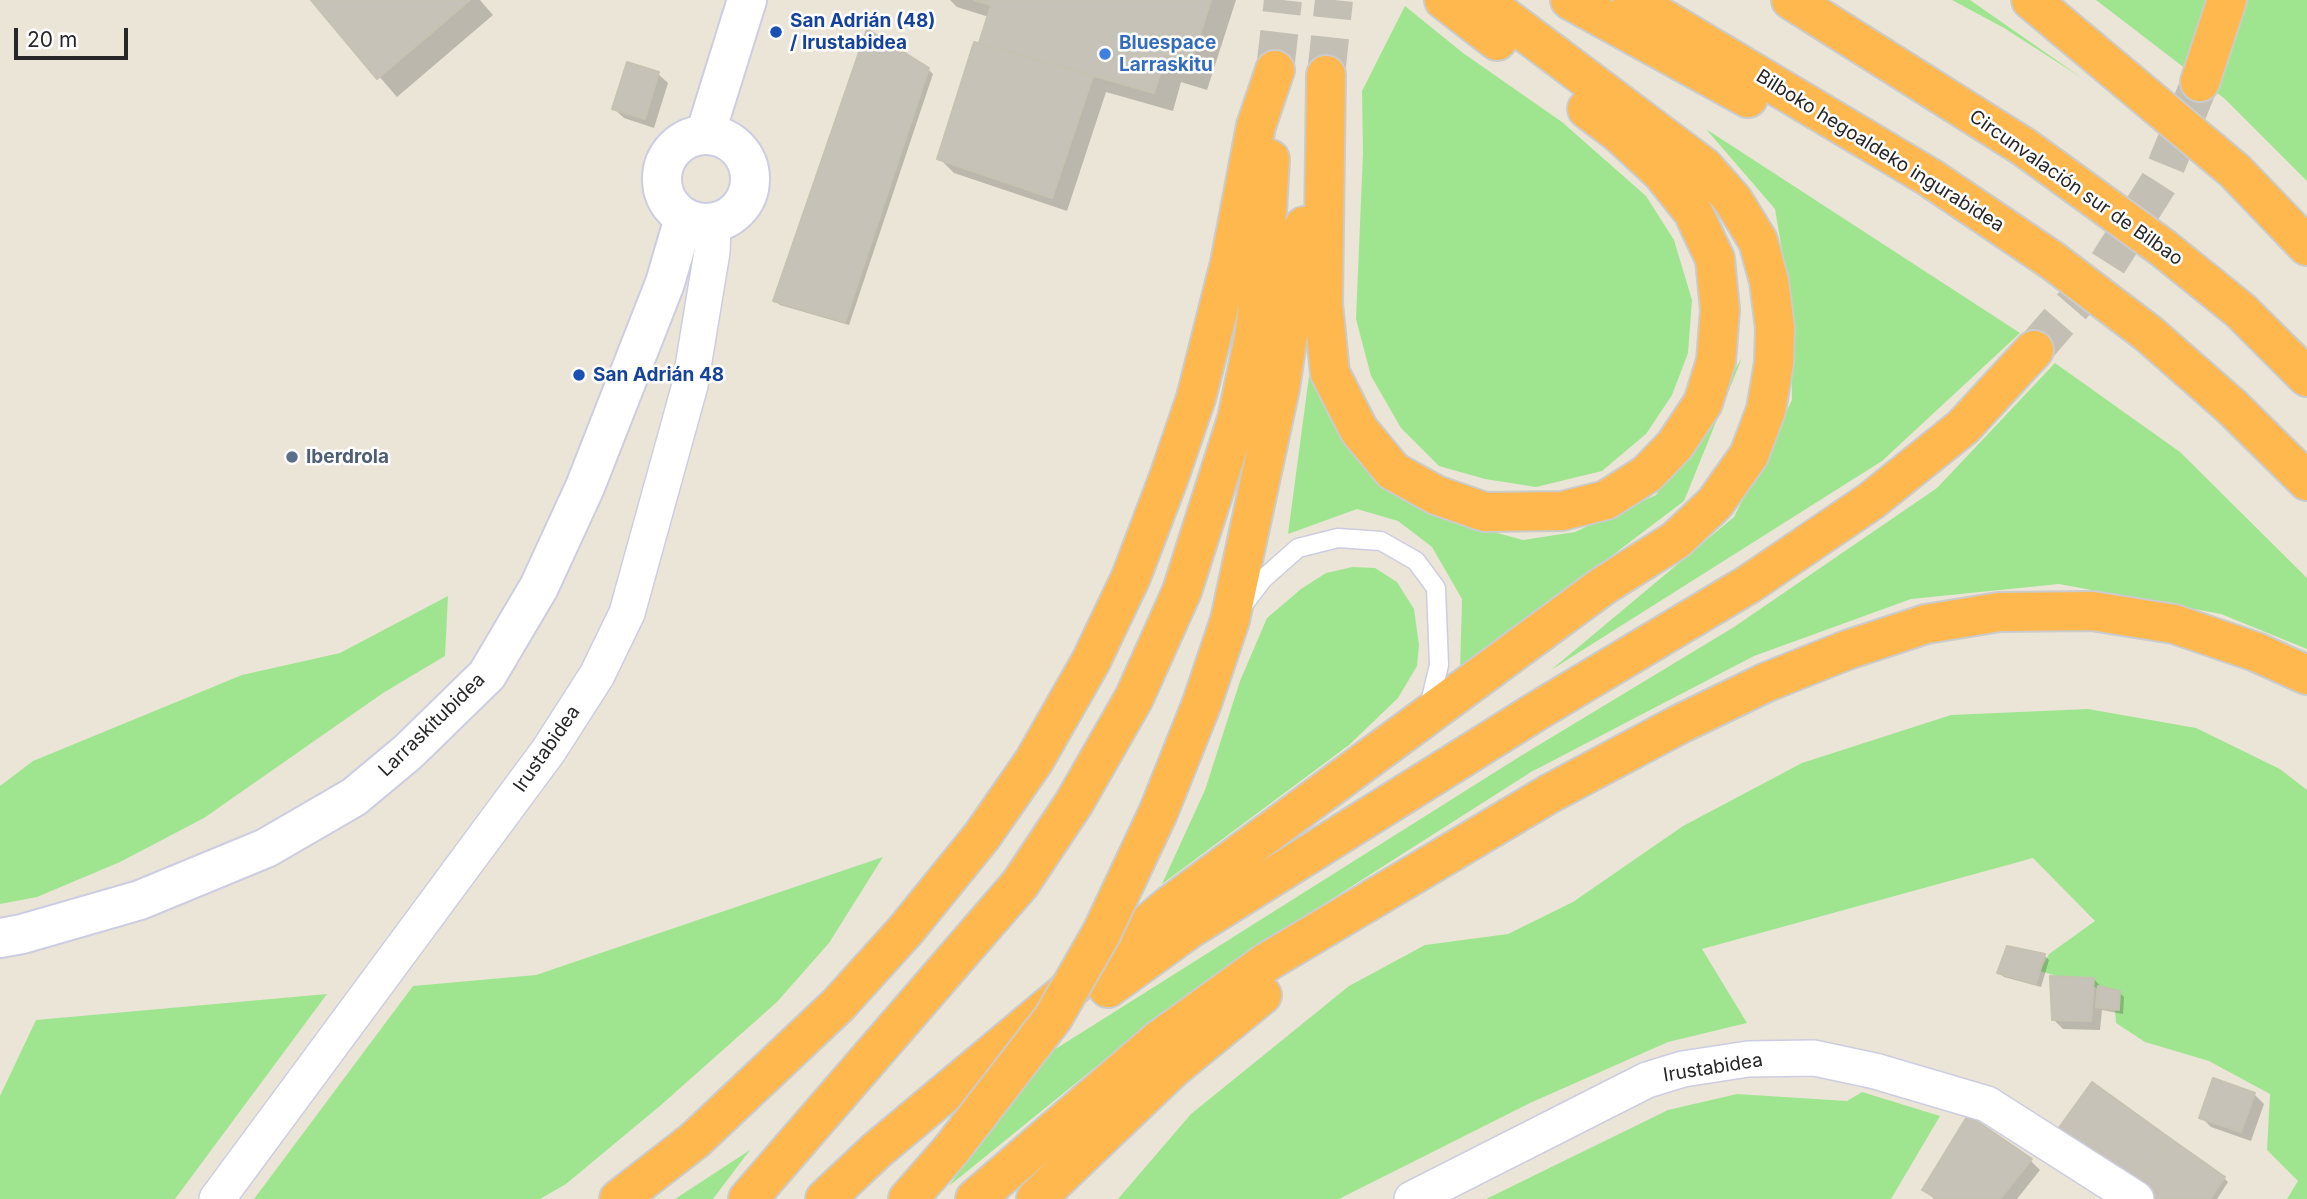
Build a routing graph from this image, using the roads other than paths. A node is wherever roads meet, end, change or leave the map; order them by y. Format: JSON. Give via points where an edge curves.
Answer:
{"nodes":[{"id":1,"x":747,"y":0,"type":"edge"},
{"id":2,"x":1444,"y":0,"type":"edge"},
{"id":3,"x":1482,"y":0,"type":"edge"},
{"id":4,"x":1570,"y":0,"type":"edge"},
{"id":5,"x":1632,"y":0,"type":"edge"},
{"id":6,"x":1791,"y":0,"type":"edge"},
{"id":7,"x":2013,"y":0,"type":"edge"},
{"id":8,"x":2031,"y":0,"type":"edge"},
{"id":9,"x":2227,"y":0,"type":"edge"},
{"id":10,"x":2098,"y":54,"type":"junction"},
{"id":11,"x":2200,"y":82,"type":"tunnel mouth"},
{"id":12,"x":705,"y":135,"type":"junction"},
{"id":13,"x":698,"y":220,"type":"junction"},
{"id":14,"x":2307,"y":246,"type":"edge"},
{"id":15,"x":2053,"y":261,"type":"junction"},
{"id":16,"x":2034,"y":350,"type":"tunnel mouth"},
{"id":17,"x":2307,"y":377,"type":"edge"},
{"id":18,"x":2307,"y":481,"type":"edge"},
{"id":19,"x":1230,"y":620,"type":"junction"},
{"id":20,"x":2307,"y":675,"type":"edge"},
{"id":21,"x":1427,"y":713,"type":"junction"},
{"id":22,"x":1402,"y":880,"type":"junction"},
{"id":23,"x":0,"y":938,"type":"edge"},
{"id":24,"x":877,"y":1150,"type":"junction"},
{"id":25,"x":217,"y":1199,"type":"edge"},
{"id":26,"x":619,"y":1199,"type":"edge"},
{"id":27,"x":748,"y":1199,"type":"edge"},
{"id":28,"x":825,"y":1199,"type":"edge"},
{"id":29,"x":908,"y":1199,"type":"edge"},
{"id":30,"x":975,"y":1199,"type":"edge"},
{"id":31,"x":1036,"y":1199,"type":"edge"},
{"id":32,"x":1412,"y":1199,"type":"edge"},
{"id":33,"x":2136,"y":1199,"type":"edge"}],
"edges":[{"from":1,"to":12,"type":"street"},
{"from":2,"to":19,"type":"highway","via":[[1619,134],[1661,172],[1693,212],[1715,259],[1720,310],[1716,361],[1703,403],[1675,445],[1647,474],[1606,500],[1562,511],[1485,512],[1436,495],[1393,471],[1359,430],[1330,373],[1323,304],[1326,75],[1280,388]]},
{"from":3,"to":21,"type":"highway","via":[[1704,167],[1733,200],[1758,242],[1769,281],[1774,363],[1766,410],[1749,456],[1715,503],[1676,540],[1602,586]]},
{"from":4,"to":15,"type":"highway"},
{"from":5,"to":15,"type":"highway","name":"Bilboko hegoaldeko ingurabidea","via":[[1929,177]]},
{"from":6,"to":17,"type":"highway","name":"Circunvalación sur de Bilbao","via":[[2024,147],[2152,240],[2241,311]]},
{"from":7,"to":10,"type":"highway"},
{"from":8,"to":10,"type":"highway"},
{"from":9,"to":11,"type":"highway"},
{"from":10,"to":14,"type":"highway","via":[[2235,171]]},
{"from":12,"to":13,"type":"street","via":[[678,145],[663,169],[667,201]]},
{"from":12,"to":13,"type":"street","via":[[734,145],[744,157],[750,181],[735,213]]},
{"from":13,"to":23,"type":"street","name":"Larraskitubidea","via":[[665,283],[585,487],[538,587],[487,675],[354,797],[267,848],[140,901]]},
{"from":13,"to":25,"type":"street","name":"Irustabidea","via":[[712,252],[690,385],[627,613],[597,674],[549,750]]},
{"from":15,"to":18,"type":"highway","name":"Bilboko hegoaldeko ingurabidea","via":[[2148,334]]},
{"from":16,"to":24,"type":"highway","via":[[1963,427],[1871,501],[1749,584],[1188,930]]},
{"from":19,"to":21,"type":"lane","via":[[1263,579],[1298,548],[1338,538],[1381,541],[1416,561],[1436,588],[1439,665]]},
{"from":19,"to":29,"type":"highway","bridge":true,"via":[[1158,813],[1102,932],[1053,1018]]},
{"from":20,"to":22,"type":"highway","via":[[2174,624],[2092,611],[1999,612],[1926,624],[1767,682],[1692,718]]},
{"from":21,"to":24,"type":"highway","via":[[1169,906]]},
{"from":22,"to":30,"type":"highway","via":[[1267,962],[1159,1040]]},
{"from":22,"to":31,"type":"highway","via":[[1172,1069]]},
{"from":24,"to":28,"type":"highway"},
{"from":26,"to":27,"type":"highway","via":[[695,1140],[838,1005],[982,836],[1034,761],[1097,649],[1131,577],[1169,477],[1196,398],[1230,263],[1256,126],[1275,69],[1264,262],[1237,419],[1182,591],[1134,698],[1074,803],[1020,884]]},
{"from":32,"to":33,"type":"street","name":"Irustabidea","via":[[1647,1080],[1748,1059],[1801,1058],[1875,1071],[1987,1104]]}]}
